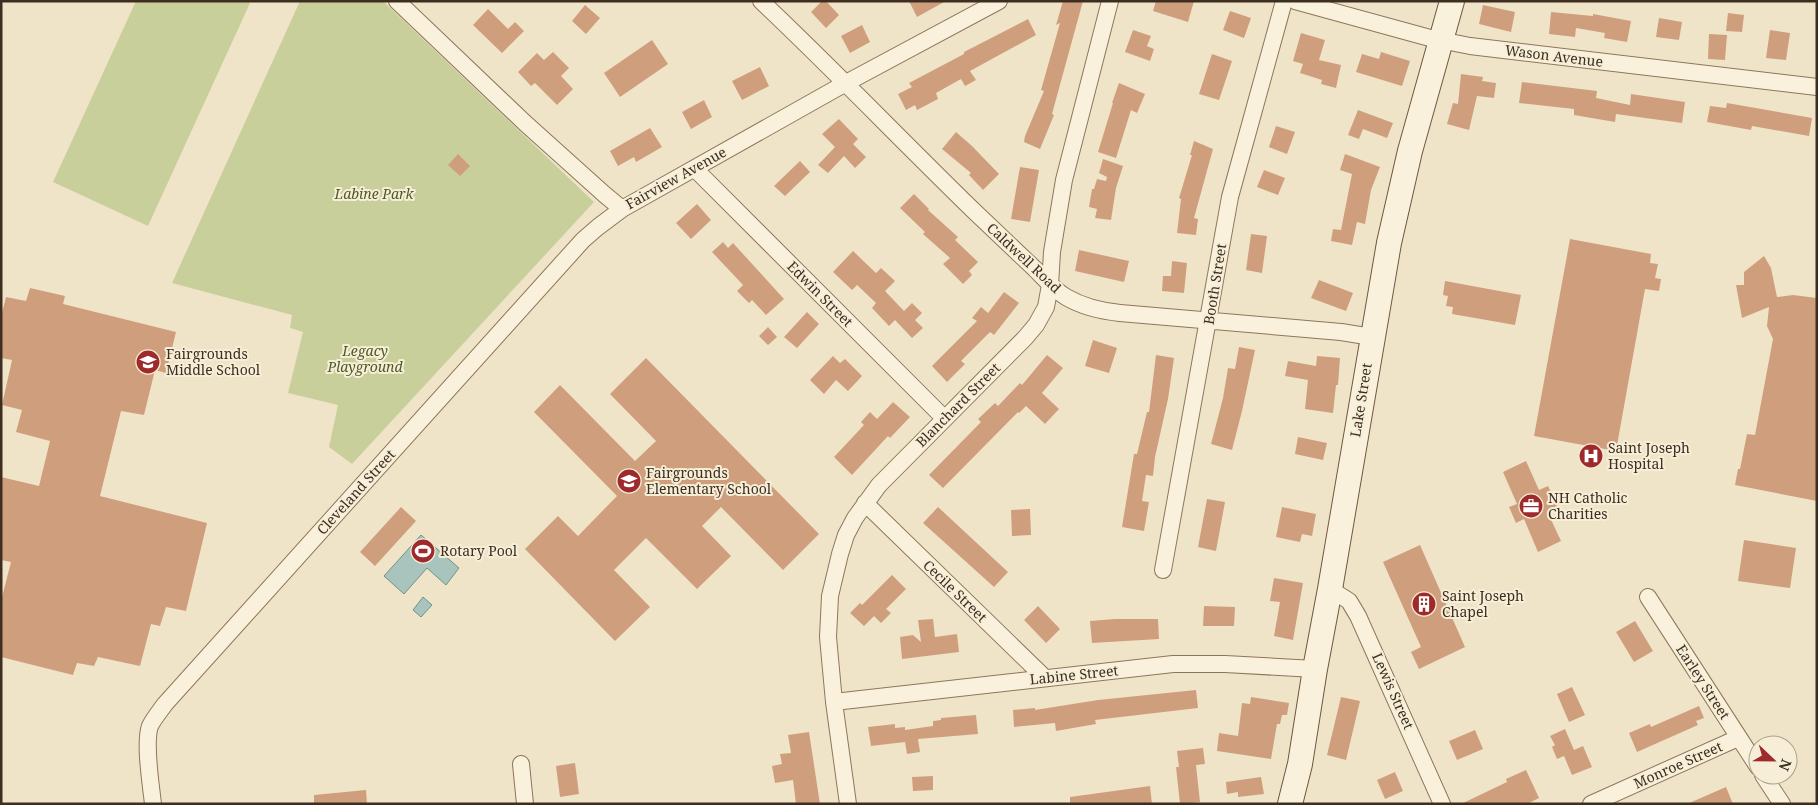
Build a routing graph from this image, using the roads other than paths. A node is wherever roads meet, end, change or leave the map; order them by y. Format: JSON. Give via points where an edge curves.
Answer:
{"nodes":[{"id":1,"x":397,"y":1,"type":"edge"},
{"id":2,"x":761,"y":1,"type":"edge"},
{"id":3,"x":999,"y":1,"type":"edge"},
{"id":4,"x":1110,"y":1,"type":"edge"},
{"id":5,"x":1284,"y":1,"type":"edge"},
{"id":6,"x":1295,"y":1,"type":"edge"},
{"id":7,"x":1452,"y":1,"type":"edge"},
{"id":8,"x":1442,"y":40,"type":"junction"},
{"id":9,"x":846,"y":83,"type":"junction"},
{"id":10,"x":1817,"y":87,"type":"edge"},
{"id":11,"x":695,"y":169,"type":"junction"},
{"id":12,"x":622,"y":209,"type":"junction"},
{"id":13,"x":1050,"y":285,"type":"junction"},
{"id":14,"x":1209,"y":321,"type":"junction"},
{"id":15,"x":1372,"y":337,"type":"junction"},
{"id":16,"x":944,"y":418,"type":"junction"},
{"id":17,"x":864,"y":503,"type":"junction"},
{"id":18,"x":1163,"y":570,"type":"dead end"},
{"id":19,"x":1330,"y":589,"type":"junction"},
{"id":20,"x":1648,"y":597,"type":"dead end"},
{"id":21,"x":1315,"y":669,"type":"junction"},
{"id":22,"x":1045,"y":678,"type":"junction"},
{"id":23,"x":834,"y":702,"type":"junction"},
{"id":24,"x":1738,"y":738,"type":"junction"},
{"id":25,"x":1748,"y":752,"type":"edge"},
{"id":26,"x":521,"y":764,"type":"dead end"},
{"id":27,"x":1770,"y":785,"type":"edge"},
{"id":28,"x":153,"y":804,"type":"edge"},
{"id":29,"x":526,"y":804,"type":"edge"},
{"id":30,"x":848,"y":804,"type":"edge"},
{"id":31,"x":1290,"y":804,"type":"edge"},
{"id":32,"x":1442,"y":804,"type":"edge"},
{"id":33,"x":1591,"y":804,"type":"edge"},
{"id":34,"x":1782,"y":804,"type":"edge"}],
"edges":[{"from":1,"to":12,"type":"street","name":"Fairview Avenue","via":[[525,123]]},
{"from":2,"to":9,"type":"street","name":"Caldwell Road"},
{"from":3,"to":9,"type":"street","name":"Fairview Avenue"},
{"from":4,"to":13,"type":"street","name":"Blanchard Street","via":[[1064,180]]},
{"from":5,"to":14,"type":"street","name":"Booth Street","via":[[1230,196]]},
{"from":6,"to":8,"type":"street","name":"Wason Avenue"},
{"from":7,"to":8,"type":"street","name":"Lake Street"},
{"from":8,"to":10,"type":"street","name":"Wason Avenue"},
{"from":8,"to":15,"type":"street","name":"Lake Street","via":[[1399,197]]},
{"from":9,"to":11,"type":"street","name":"Fairview Avenue"},
{"from":9,"to":13,"type":"street","name":"Caldwell Road"},
{"from":11,"to":12,"type":"street","name":"Fairview Avenue"},
{"from":11,"to":16,"type":"street","name":"Edwin Street"},
{"from":12,"to":28,"type":"street","name":"Cleveland Street","via":[[570,255],[165,704],[148,735]]},
{"from":13,"to":14,"type":"street","name":"Caldwell Road","via":[[1065,296],[1101,311]]},
{"from":13,"to":16,"type":"street","name":"Blanchard Street","via":[[1046,307],[1036,324]]},
{"from":14,"to":15,"type":"street","name":"Caldwell Road"},
{"from":14,"to":18,"type":"street","name":"Booth Street"},
{"from":15,"to":19,"type":"street","name":"Lake Street"},
{"from":16,"to":17,"type":"street","name":"Blanchard Street"},
{"from":17,"to":22,"type":"street","name":"Cecile Street"},
{"from":17,"to":23,"type":"street","name":"Blanchard Street","via":[[846,535],[830,596],[828,637]]},
{"from":19,"to":21,"type":"street","name":"Lake Street"},
{"from":19,"to":32,"type":"street","name":"Lewis Street","via":[[1348,601],[1358,616]]},
{"from":20,"to":24,"type":"street","name":"Earley Street"},
{"from":21,"to":22,"type":"street","name":"Labine Street","via":[[1173,664]]},
{"from":21,"to":31,"type":"street","name":"Lake Street","via":[[1300,764]]},
{"from":22,"to":23,"type":"street","name":"Labine Street"},
{"from":23,"to":30,"type":"street","name":"Blanchard Street"},
{"from":24,"to":25,"type":"street","name":"Earley Street"},
{"from":24,"to":33,"type":"street","name":"Monroe Street"},
{"from":26,"to":29,"type":"street"},
{"from":27,"to":34,"type":"street"}]}
